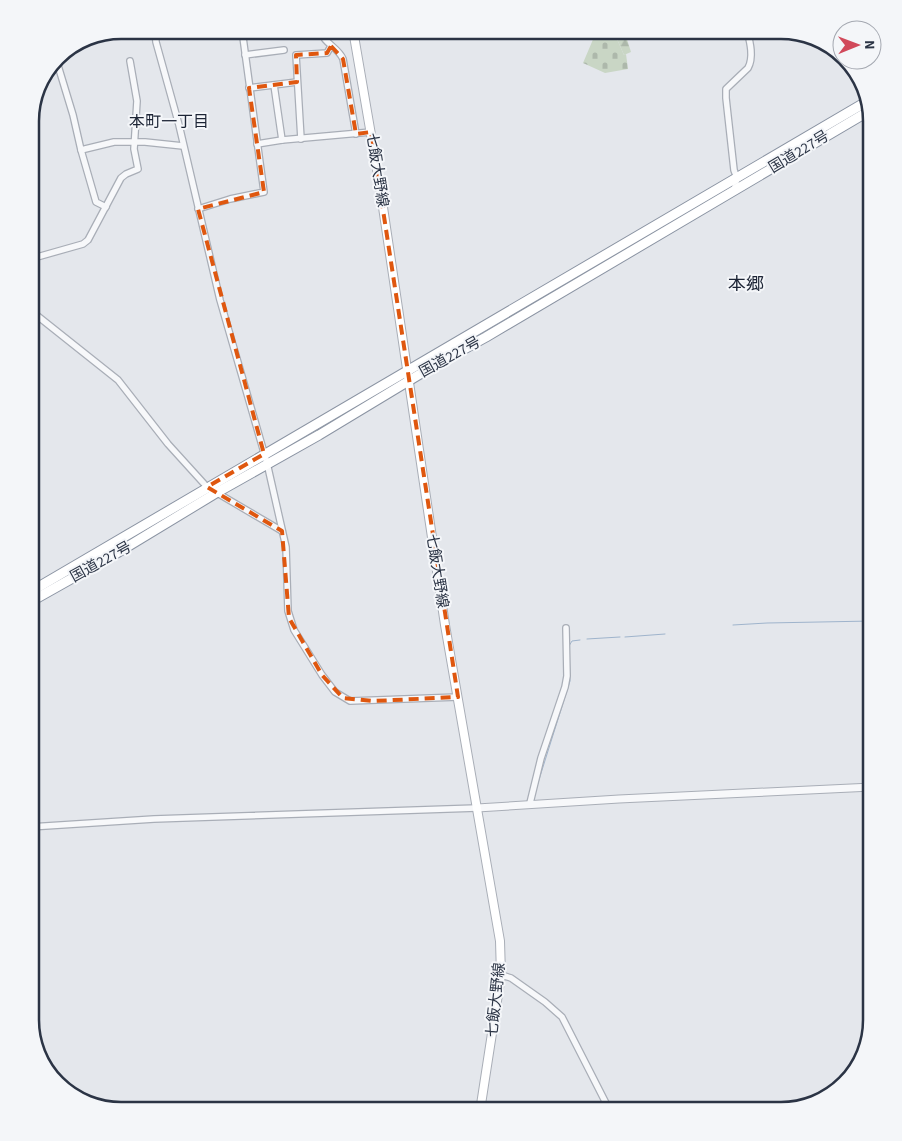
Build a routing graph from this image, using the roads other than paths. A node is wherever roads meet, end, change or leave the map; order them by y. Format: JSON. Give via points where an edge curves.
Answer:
{"nodes":[{"id":1,"x":157,"y":39,"type":"edge"},
{"id":2,"x":243,"y":39,"type":"edge"},
{"id":3,"x":324,"y":39,"type":"edge"},
{"id":4,"x":355,"y":39,"type":"edge"},
{"id":5,"x":749,"y":39,"type":"edge"},
{"id":6,"x":331,"y":46,"type":"junction"},
{"id":7,"x":284,"y":50,"type":"dead end"},
{"id":8,"x":245,"y":55,"type":"junction"},
{"id":9,"x":130,"y":61,"type":"dead end"},
{"id":10,"x":59,"y":68,"type":"edge"},
{"id":11,"x":297,"y":82,"type":"junction"},
{"id":12,"x":274,"y":85,"type":"junction"},
{"id":13,"x":249,"y":88,"type":"junction"},
{"id":14,"x":862,"y":105,"type":"edge"},
{"id":15,"x":863,"y":115,"type":"edge"},
{"id":16,"x":371,"y":132,"type":"junction"},
{"id":17,"x":356,"y":134,"type":"junction"},
{"id":18,"x":301,"y":139,"type":"junction"},
{"id":19,"x":282,"y":140,"type":"junction"},
{"id":20,"x":136,"y":142,"type":"junction"},
{"id":21,"x":257,"y":144,"type":"junction"},
{"id":22,"x":183,"y":146,"type":"junction"},
{"id":23,"x":81,"y":150,"type":"junction"},
{"id":24,"x":736,"y":178,"type":"junction"},
{"id":25,"x":734,"y":191,"type":"junction"},
{"id":26,"x":106,"y":207,"type":"junction"},
{"id":27,"x":198,"y":210,"type":"junction"},
{"id":28,"x":39,"y":256,"type":"edge"},
{"id":29,"x":39,"y":317,"type":"edge"},
{"id":30,"x":406,"y":372,"type":"junction"},
{"id":31,"x":408,"y":381,"type":"junction"},
{"id":32,"x":266,"y":459,"type":"junction"},
{"id":33,"x":208,"y":486,"type":"junction"},
{"id":34,"x":216,"y":493,"type":"junction"},
{"id":35,"x":282,"y":531,"type":"junction"},
{"id":36,"x":39,"y":587,"type":"edge"},
{"id":37,"x":39,"y":597,"type":"edge"},
{"id":38,"x":566,"y":628,"type":"dead end"},
{"id":39,"x":458,"y":697,"type":"junction"},
{"id":40,"x":863,"y":787,"type":"edge"},
{"id":41,"x":530,"y":804,"type":"junction"},
{"id":42,"x":477,"y":808,"type":"junction"},
{"id":43,"x":39,"y":826,"type":"edge"},
{"id":44,"x":501,"y":975,"type":"junction"},
{"id":45,"x":481,"y":1102,"type":"edge"},
{"id":46,"x":605,"y":1102,"type":"edge"}],
"edges":[{"from":1,"to":22,"type":"street"},
{"from":2,"to":8,"type":"street"},
{"from":3,"to":6,"type":"street"},
{"from":4,"to":16,"type":"main road","name":"七飯大野線"},
{"from":5,"to":24,"type":"street","via":[[750,64],[728,86],[726,98]]},
{"from":6,"to":11,"type":"street","via":[[327,53],[296,55]]},
{"from":6,"to":17,"type":"street","via":[[343,59]]},
{"from":7,"to":8,"type":"street"},
{"from":8,"to":13,"type":"street"},
{"from":9,"to":20,"type":"street","via":[[137,101]]},
{"from":10,"to":23,"type":"street"},
{"from":11,"to":12,"type":"street"},
{"from":11,"to":18,"type":"street"},
{"from":12,"to":13,"type":"street"},
{"from":12,"to":19,"type":"street"},
{"from":13,"to":21,"type":"street"},
{"from":14,"to":24,"type":"highway","name":"国道227号"},
{"from":15,"to":25,"type":"highway","name":"国道227号"},
{"from":16,"to":17,"type":"street"},
{"from":16,"to":30,"type":"main road","name":"七飯大野線"},
{"from":17,"to":18,"type":"street"},
{"from":18,"to":19,"type":"street"},
{"from":19,"to":21,"type":"street"},
{"from":20,"to":22,"type":"street"},
{"from":20,"to":23,"type":"street","via":[[114,142]]},
{"from":20,"to":26,"type":"street","via":[[138,169],[121,178]]},
{"from":21,"to":27,"type":"street","via":[[264,192]]},
{"from":22,"to":27,"type":"street"},
{"from":23,"to":26,"type":"street","via":[[96,202]]},
{"from":24,"to":25,"type":"street"},
{"from":24,"to":30,"type":"highway","name":"国道227号"},
{"from":25,"to":31,"type":"highway","name":"国道227号"},
{"from":26,"to":28,"type":"street","via":[[83,244]]},
{"from":27,"to":32,"type":"street","via":[[229,334]]},
{"from":29,"to":33,"type":"street","via":[[118,380],[168,444]]},
{"from":30,"to":31,"type":"main road","name":"七飯大野線"},
{"from":30,"to":32,"type":"highway","name":"国道227号"},
{"from":31,"to":32,"type":"highway","name":"国道227号","via":[[319,434]]},
{"from":31,"to":39,"type":"main road","name":"七飯大野線"},
{"from":32,"to":33,"type":"highway","name":"国道227号"},
{"from":32,"to":34,"type":"highway","name":"国道227号"},
{"from":32,"to":35,"type":"street"},
{"from":33,"to":34,"type":"street"},
{"from":33,"to":36,"type":"highway","name":"国道227号"},
{"from":34,"to":35,"type":"street"},
{"from":34,"to":37,"type":"highway","name":"国道227号"},
{"from":35,"to":39,"type":"street","via":[[286,547],[289,618],[335,692],[350,701]]},
{"from":38,"to":41,"type":"street","via":[[565,687],[541,758]]},
{"from":39,"to":42,"type":"main road","name":"七飯大野線"},
{"from":40,"to":41,"type":"street"},
{"from":41,"to":42,"type":"street"},
{"from":42,"to":43,"type":"street"},
{"from":42,"to":44,"type":"main road","name":"七飯大野線","via":[[500,941]]},
{"from":44,"to":45,"type":"main road","name":"七飯大野線"},
{"from":44,"to":46,"type":"street","via":[[511,978],[562,1017]]}]}
